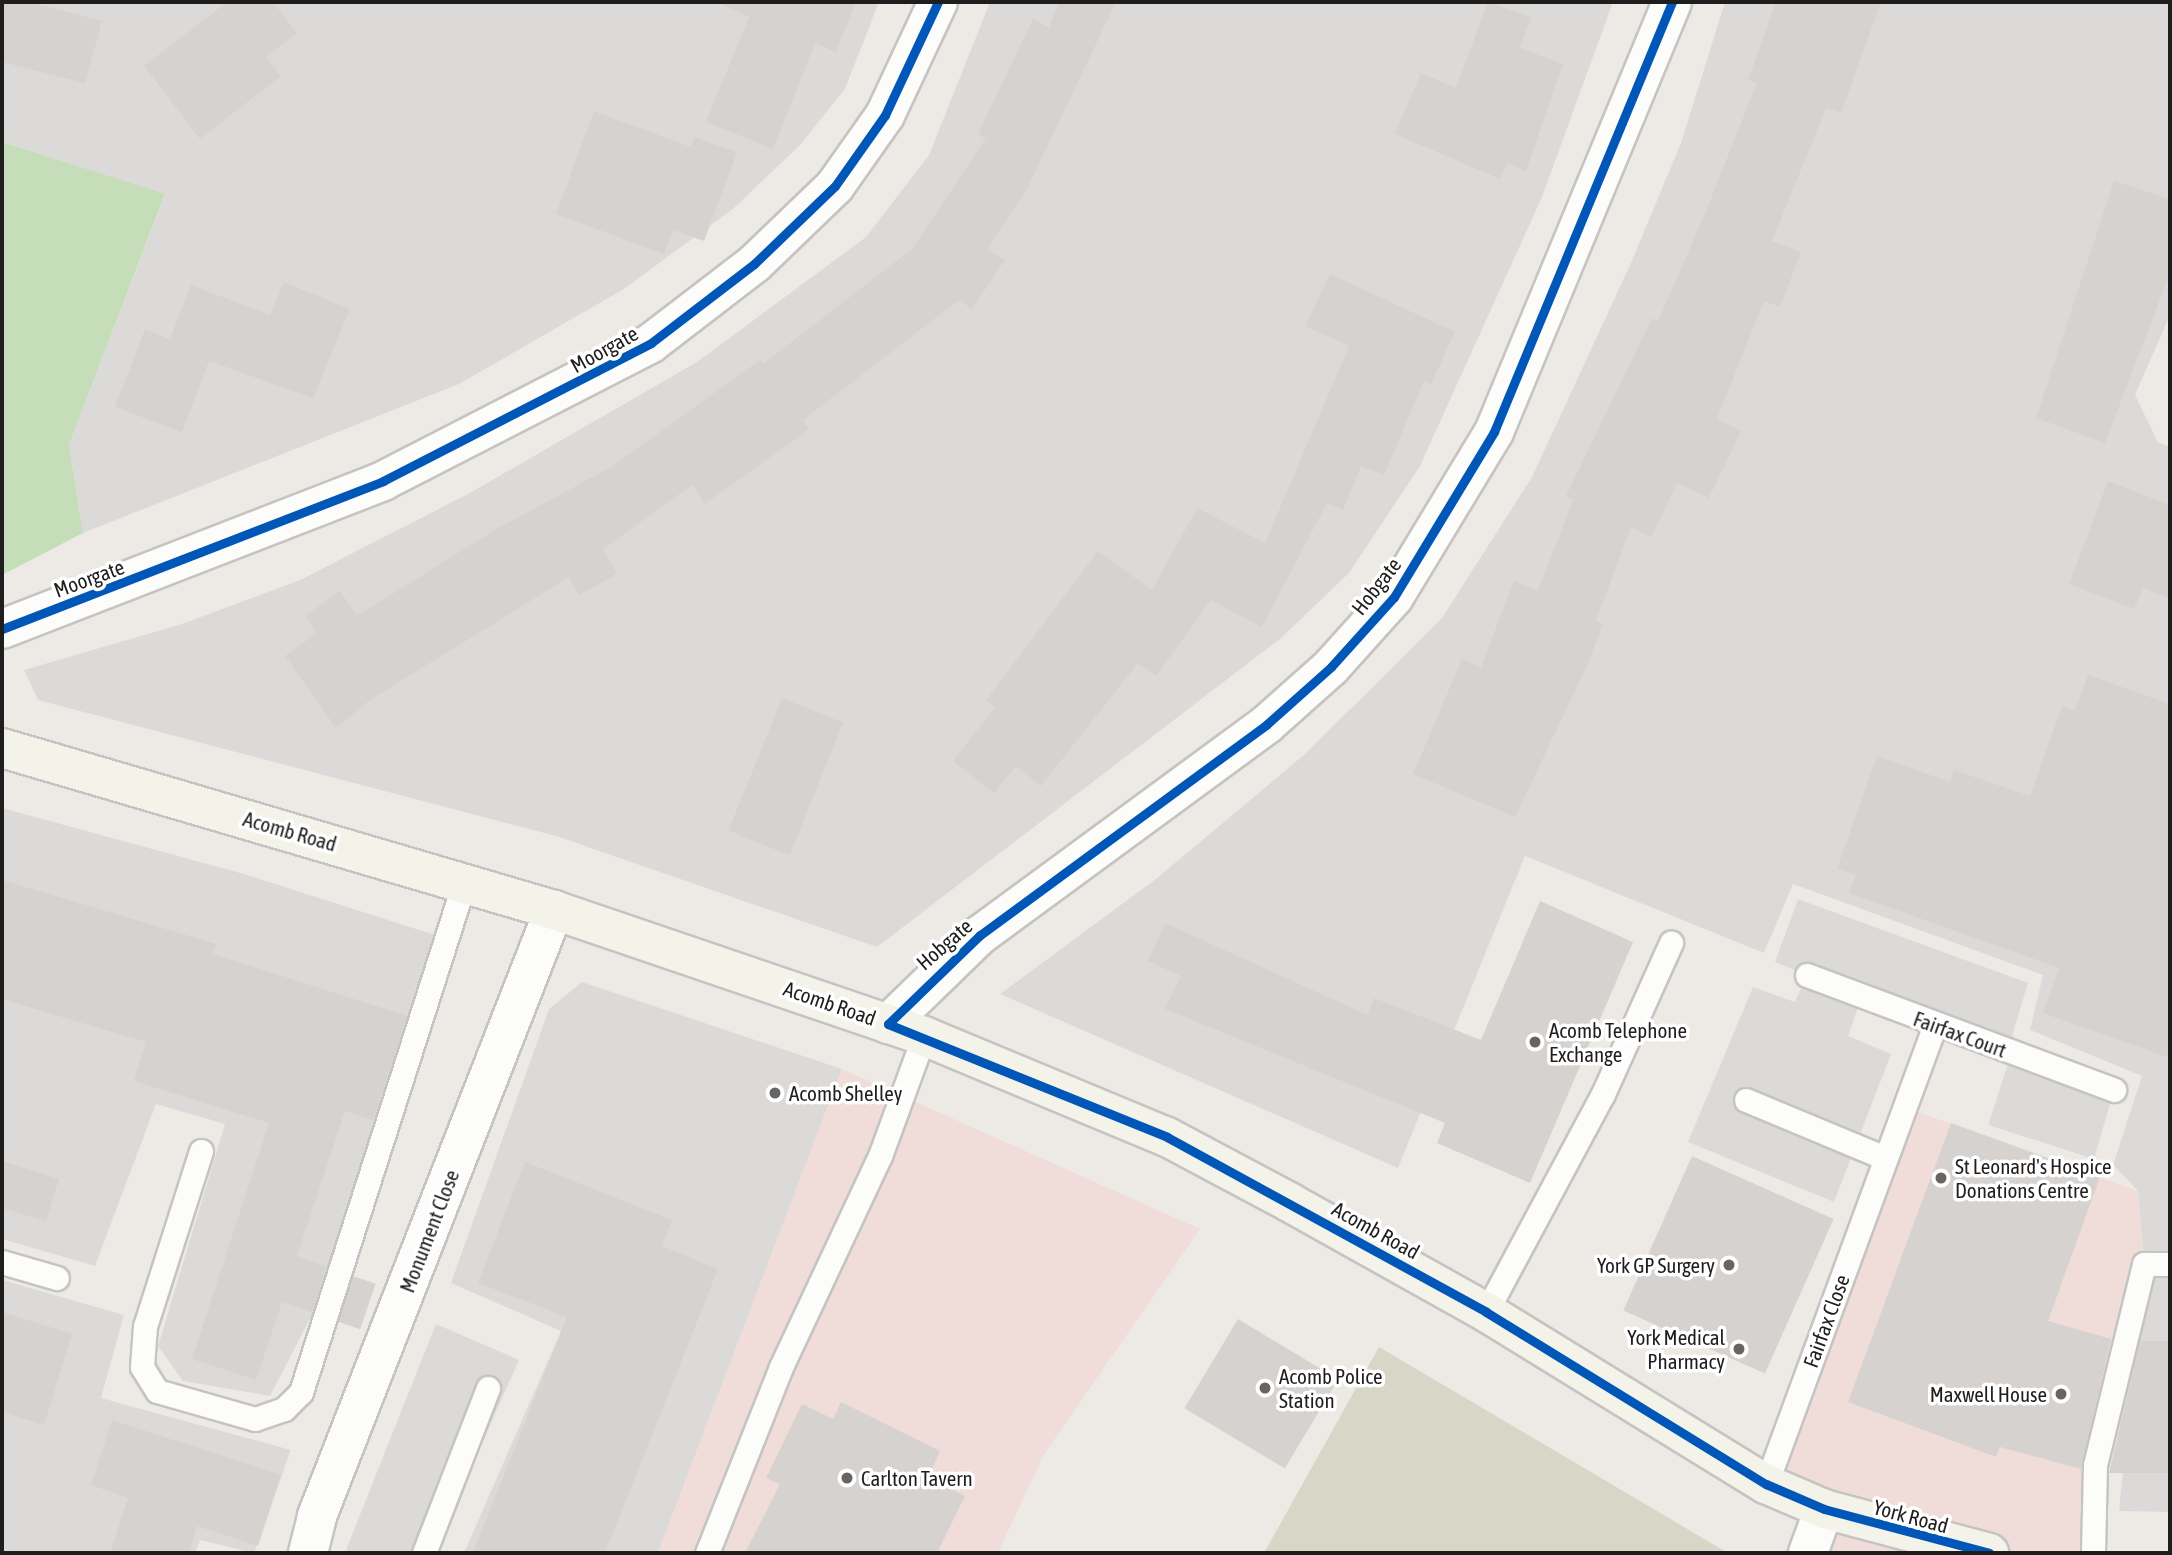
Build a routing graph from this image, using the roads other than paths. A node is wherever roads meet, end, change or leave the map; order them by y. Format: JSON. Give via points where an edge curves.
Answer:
{"nodes":[{"id":1,"x":938,"y":2,"type":"edge"},
{"id":2,"x":1672,"y":2,"type":"edge"},
{"id":3,"x":2,"y":629,"type":"edge"},
{"id":4,"x":2,"y":748,"type":"edge"},
{"id":5,"x":464,"y":883,"type":"junction"},
{"id":6,"x":554,"y":910,"type":"junction"},
{"id":7,"x":1671,"y":943,"type":"dead end"},
{"id":8,"x":1807,"y":975,"type":"dead end"},
{"id":9,"x":888,"y":1024,"type":"junction"},
{"id":10,"x":1935,"y":1025,"type":"junction"},
{"id":11,"x":924,"y":1036,"type":"junction"},
{"id":12,"x":2114,"y":1090,"type":"dead end"},
{"id":13,"x":1745,"y":1100,"type":"dead end"},
{"id":14,"x":201,"y":1151,"type":"dead end"},
{"id":15,"x":1885,"y":1158,"type":"junction"},
{"id":16,"x":2,"y":1262,"type":"edge"},
{"id":17,"x":2170,"y":1264,"type":"edge"},
{"id":18,"x":57,"y":1278,"type":"dead end"},
{"id":19,"x":1486,"y":1312,"type":"junction"},
{"id":20,"x":488,"y":1388,"type":"dead end"},
{"id":21,"x":1766,"y":1484,"type":"junction"},
{"id":22,"x":1824,"y":1509,"type":"junction"},
{"id":23,"x":308,"y":1553,"type":"edge"},
{"id":24,"x":424,"y":1553,"type":"edge"},
{"id":25,"x":707,"y":1553,"type":"edge"},
{"id":26,"x":1808,"y":1553,"type":"edge"},
{"id":27,"x":1989,"y":1553,"type":"edge"},
{"id":28,"x":2093,"y":1553,"type":"edge"}],
"edges":[{"from":1,"to":3,"type":"street","name":"Moorgate","via":[[885,115],[835,186],[754,264],[651,343],[383,481]]},
{"from":2,"to":9,"type":"street","name":"Hobgate","via":[[1494,432],[1394,597],[1331,667],[1266,725],[979,935]]},
{"from":4,"to":5,"type":"main road","name":"Acomb Road"},
{"from":5,"to":6,"type":"main road","name":"Acomb Road"},
{"from":5,"to":14,"type":"lane","via":[[301,1392],[284,1409],[255,1419],[158,1391],[142,1367],[145,1326]]},
{"from":6,"to":9,"type":"main road","name":"Acomb Road"},
{"from":6,"to":23,"type":"street","name":"Monument Close","via":[[317,1516]]},
{"from":7,"to":19,"type":"lane","via":[[1603,1094]]},
{"from":8,"to":10,"type":"lane","name":"Fairfax Court"},
{"from":9,"to":11,"type":"main road","name":"Acomb Road"},
{"from":10,"to":12,"type":"lane","name":"Fairfax Court"},
{"from":10,"to":15,"type":"lane","name":"Fairfax Close"},
{"from":11,"to":19,"type":"main road","name":"Acomb Road","via":[[1167,1137]]},
{"from":11,"to":25,"type":"lane","via":[[880,1156],[780,1367]]},
{"from":13,"to":15,"type":"lane"},
{"from":15,"to":21,"type":"lane","name":"Fairfax Close"},
{"from":16,"to":18,"type":"lane"},
{"from":17,"to":28,"type":"lane","via":[[2144,1264],[2095,1465]]},
{"from":19,"to":21,"type":"main road","name":"Acomb Road"},
{"from":20,"to":24,"type":"lane"},
{"from":21,"to":22,"type":"main road","name":"Acomb Road"},
{"from":22,"to":26,"type":"street"},
{"from":22,"to":27,"type":"main road","name":"York Road"}]}
